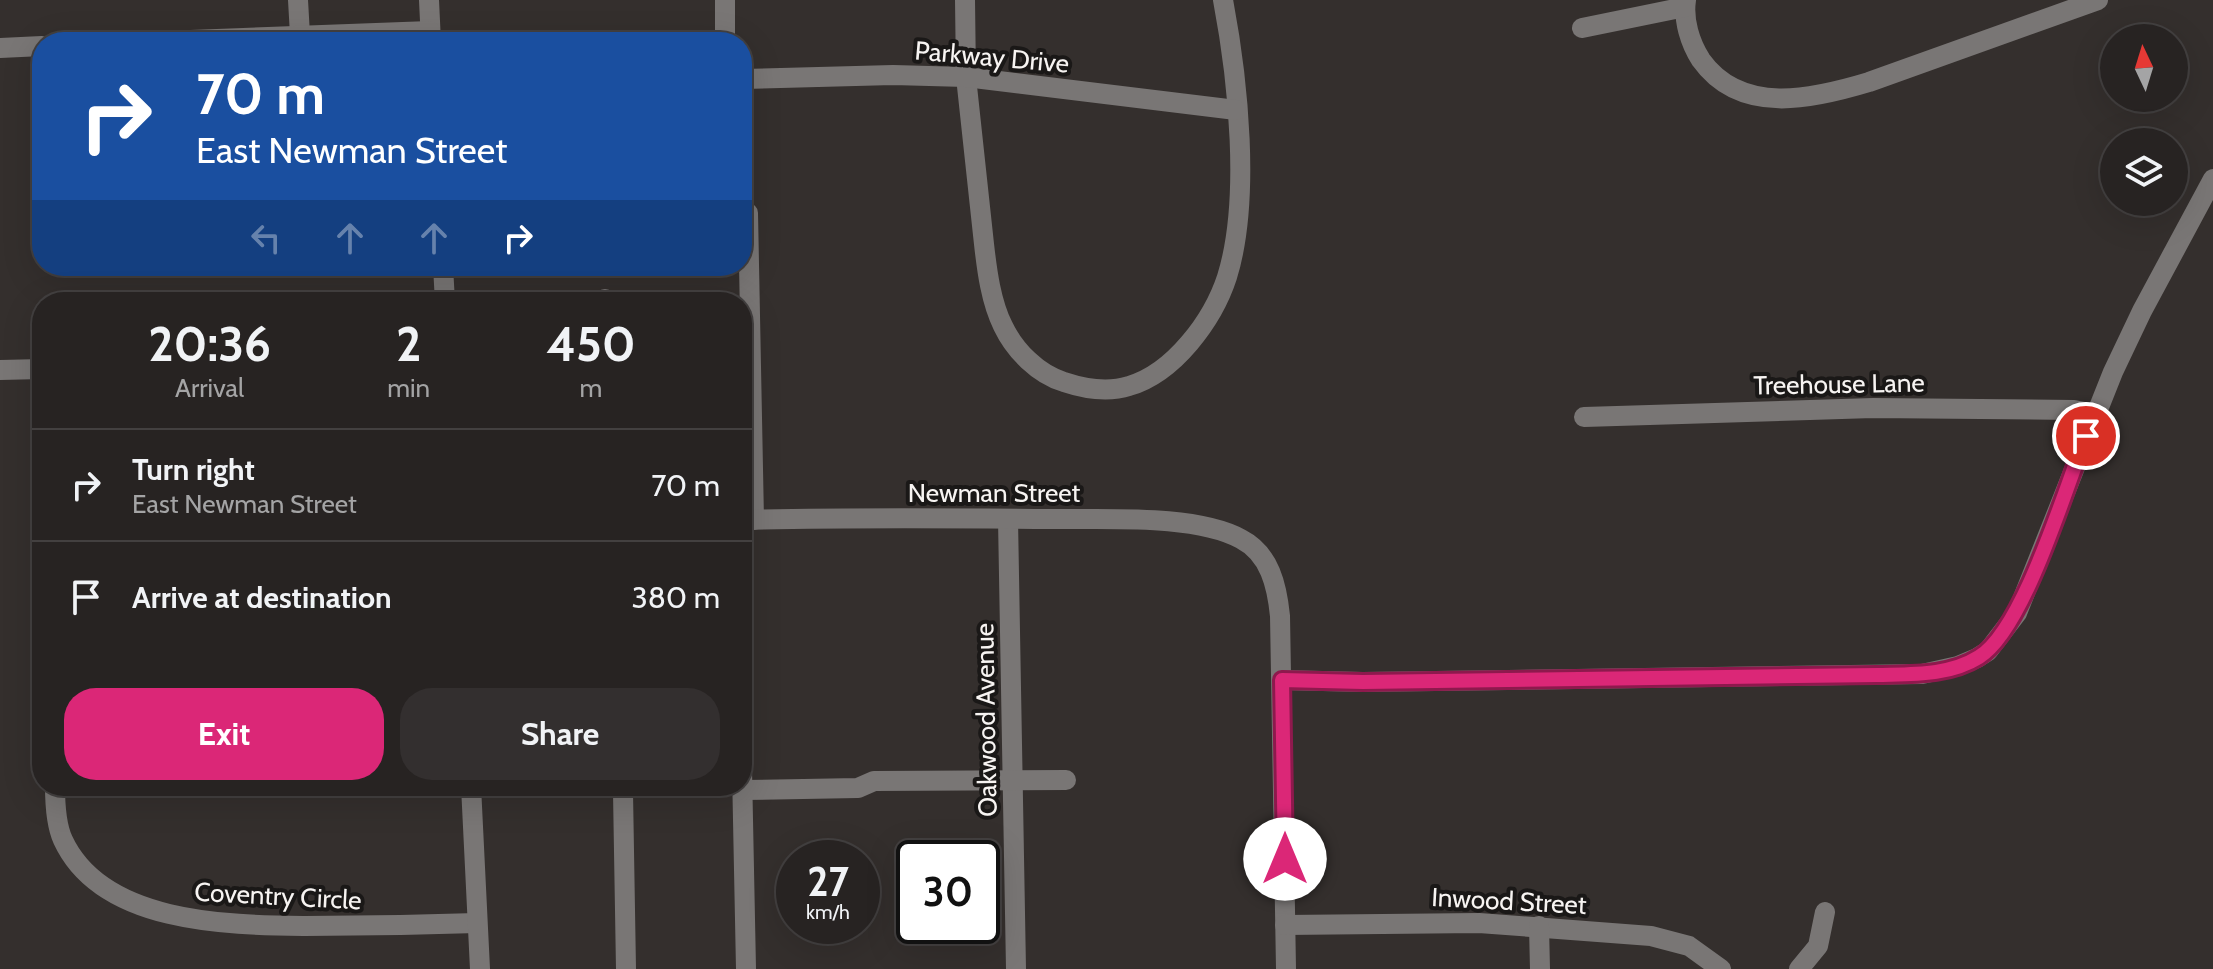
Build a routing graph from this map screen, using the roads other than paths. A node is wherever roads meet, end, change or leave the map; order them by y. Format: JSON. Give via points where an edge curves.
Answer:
{"nodes":[{"id":1,"x":298,"y":0,"type":"edge"},
{"id":2,"x":429,"y":0,"type":"edge"},
{"id":3,"x":725,"y":0,"type":"edge"},
{"id":4,"x":965,"y":0,"type":"edge"},
{"id":5,"x":1223,"y":0,"type":"edge"},
{"id":6,"x":2098,"y":0,"type":"edge"},
{"id":7,"x":1685,"y":4,"type":"edge"},
{"id":8,"x":1582,"y":28,"type":"dead end"},
{"id":9,"x":300,"y":32,"type":"edge"},
{"id":10,"x":431,"y":32,"type":"edge"},
{"id":11,"x":725,"y":32,"type":"edge"},
{"id":12,"x":32,"y":46,"type":"edge"},
{"id":13,"x":0,"y":48,"type":"edge"},
{"id":14,"x":966,"y":77,"type":"junction"},
{"id":15,"x":752,"y":79,"type":"edge"},
{"id":16,"x":1236,"y":110,"type":"junction"},
{"id":17,"x":2213,"y":179,"type":"edge"},
{"id":18,"x":32,"y":369,"type":"edge"},
{"id":19,"x":0,"y":370,"type":"edge"},
{"id":20,"x":2095,"y":414,"type":"junction"},
{"id":21,"x":1584,"y":417,"type":"dead end"},
{"id":22,"x":1008,"y":519,"type":"junction"},
{"id":23,"x":752,"y":520,"type":"edge"},
{"id":24,"x":1282,"y":680,"type":"junction"},
{"id":25,"x":1014,"y":780,"type":"junction"},
{"id":26,"x":1066,"y":780,"type":"dead end"},
{"id":27,"x":752,"y":781,"type":"edge"},
{"id":28,"x":55,"y":796,"type":"edge"},
{"id":29,"x":471,"y":796,"type":"edge"},
{"id":30,"x":623,"y":796,"type":"edge"},
{"id":31,"x":743,"y":796,"type":"edge"},
{"id":32,"x":1825,"y":912,"type":"dead end"},
{"id":33,"x":477,"y":923,"type":"junction"},
{"id":34,"x":1285,"y":925,"type":"junction"},
{"id":35,"x":1539,"y":926,"type":"junction"},
{"id":36,"x":480,"y":969,"type":"edge"},
{"id":37,"x":626,"y":969,"type":"edge"},
{"id":38,"x":746,"y":969,"type":"edge"},
{"id":39,"x":1016,"y":969,"type":"edge"},
{"id":40,"x":1286,"y":969,"type":"edge"},
{"id":41,"x":1540,"y":969,"type":"edge"},
{"id":42,"x":1721,"y":969,"type":"edge"},
{"id":43,"x":1799,"y":969,"type":"edge"}],
"edges":[{"from":1,"to":9,"type":"street"},
{"from":2,"to":10,"type":"street"},
{"from":3,"to":11,"type":"street"},
{"from":4,"to":14,"type":"street"},
{"from":5,"to":16,"type":"street"},
{"from":6,"to":7,"type":"street","via":[[1869,82],[1782,99],[1758,97],[1720,80],[1697,53]]},
{"from":7,"to":8,"type":"street"},
{"from":12,"to":13,"type":"street"},
{"from":14,"to":15,"type":"street","name":"Parkway Drive"},
{"from":14,"to":16,"type":"street","name":"Parkway Drive"},
{"from":14,"to":16,"type":"street","via":[[987,270],[1003,327],[1040,371],[1086,389],[1130,386],[1154,374],[1199,331],[1220,293],[1234,247],[1241,186]]},
{"from":17,"to":20,"type":"street","via":[[2142,311]]},
{"from":18,"to":19,"type":"street"},
{"from":20,"to":21,"type":"street","name":"Treehouse Lane","via":[[1873,408]]},
{"from":20,"to":24,"type":"street","via":[[2017,613],[1988,651],[1958,666],[1922,674]]},
{"from":22,"to":23,"type":"street","name":"Newman Street"},
{"from":22,"to":24,"type":"street","name":"Newman Street","via":[[1201,526],[1244,540],[1264,559],[1275,580]]},
{"from":22,"to":25,"type":"street","name":"Oakwood Avenue"},
{"from":24,"to":34,"type":"street"},
{"from":25,"to":26,"type":"street"},
{"from":25,"to":27,"type":"street","via":[[874,781],[858,788]]},
{"from":25,"to":39,"type":"street","name":"Oakwood Avenue"},
{"from":28,"to":33,"type":"street","name":"Coventry Circle","via":[[62,838],[74,858],[102,884],[175,917],[256,926]]},
{"from":29,"to":33,"type":"street"},
{"from":30,"to":37,"type":"street"},
{"from":31,"to":38,"type":"street"},
{"from":32,"to":43,"type":"street","via":[[1818,946]]},
{"from":33,"to":36,"type":"street"},
{"from":34,"to":35,"type":"street","name":"Inwood Street"},
{"from":34,"to":40,"type":"street"},
{"from":35,"to":41,"type":"street"},
{"from":35,"to":42,"type":"street","name":"Inwood Street","via":[[1678,942]]}]}
